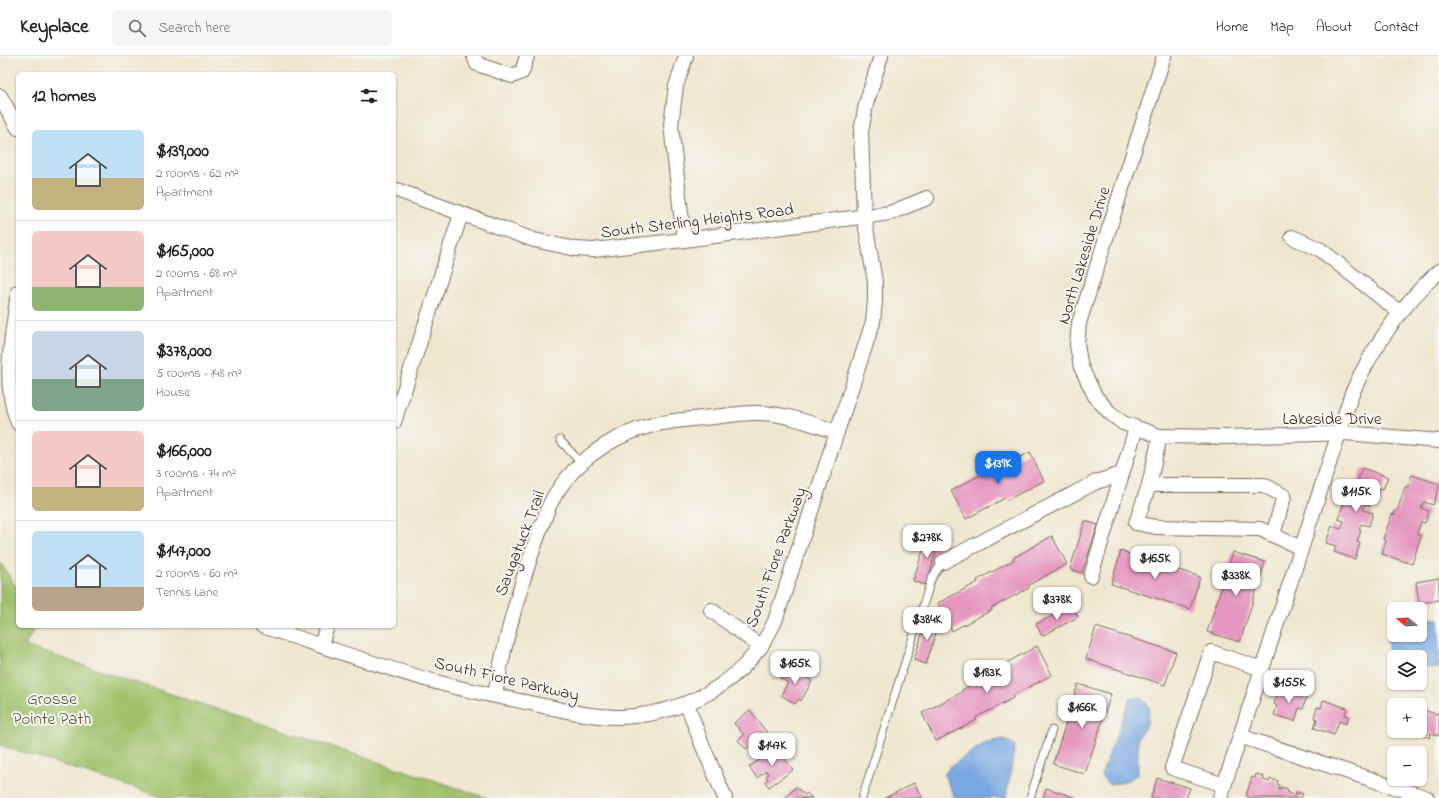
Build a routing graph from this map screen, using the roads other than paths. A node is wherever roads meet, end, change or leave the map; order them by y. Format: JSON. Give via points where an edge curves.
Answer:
{"nodes":[{"id":1,"x":474,"y":56,"type":"edge"},
{"id":2,"x":527,"y":56,"type":"edge"},
{"id":3,"x":686,"y":56,"type":"edge"},
{"id":4,"x":881,"y":56,"type":"edge"},
{"id":5,"x":1164,"y":56,"type":"edge"},
{"id":6,"x":0,"y":96,"type":"edge"},
{"id":7,"x":16,"y":124,"type":"edge"},
{"id":8,"x":396,"y":190,"type":"edge"},
{"id":9,"x":927,"y":198,"type":"dead end"},
{"id":10,"x":462,"y":214,"type":"junction"},
{"id":11,"x":864,"y":216,"type":"junction"},
{"id":12,"x":1292,"y":237,"type":"dead end"},
{"id":13,"x":684,"y":240,"type":"junction"},
{"id":14,"x":1439,"y":272,"type":"edge"},
{"id":15,"x":16,"y":307,"type":"edge"},
{"id":16,"x":1399,"y":312,"type":"junction"},
{"id":17,"x":16,"y":416,"type":"edge"},
{"id":18,"x":396,"y":416,"type":"edge"},
{"id":19,"x":1136,"y":428,"type":"junction"},
{"id":20,"x":838,"y":432,"type":"junction"},
{"id":21,"x":1338,"y":434,"type":"junction"},
{"id":22,"x":1160,"y":436,"type":"junction"},
{"id":23,"x":1226,"y":437,"type":"joint"},
{"id":24,"x":560,"y":440,"type":"dead end"},
{"id":25,"x":1439,"y":441,"type":"edge"},
{"id":26,"x":581,"y":463,"type":"junction"},
{"id":27,"x":1122,"y":474,"type":"junction"},
{"id":28,"x":1149,"y":485,"type":"junction"},
{"id":29,"x":1273,"y":535,"type":"junction"},
{"id":30,"x":1301,"y":548,"type":"junction"},
{"id":31,"x":943,"y":562,"type":"joint"},
{"id":32,"x":1091,"y":576,"type":"dead end"},
{"id":33,"x":711,"y":610,"type":"dead end"},
{"id":34,"x":268,"y":628,"type":"edge"},
{"id":35,"x":326,"y":628,"type":"edge"},
{"id":36,"x":321,"y":645,"type":"junction"},
{"id":37,"x":761,"y":647,"type":"junction"},
{"id":38,"x":1262,"y":669,"type":"junction"},
{"id":39,"x":495,"y":695,"type":"junction"},
{"id":40,"x":687,"y":704,"type":"junction"},
{"id":41,"x":1052,"y":730,"type":"dead end"},
{"id":42,"x":1240,"y":736,"type":"junction"},
{"id":43,"x":1222,"y":792,"type":"edge"},
{"id":44,"x":725,"y":798,"type":"edge"},
{"id":45,"x":862,"y":798,"type":"edge"},
{"id":46,"x":1030,"y":798,"type":"edge"},
{"id":47,"x":1427,"y":798,"type":"edge"}],
"edges":[{"from":1,"to":2,"type":"street","via":[[477,64],[512,76],[522,72]]},
{"from":3,"to":13,"type":"street","via":[[676,86],[671,125]]},
{"from":4,"to":11,"type":"street","name":"South Fiore Parkway","via":[[860,132]]},
{"from":5,"to":19,"type":"street","name":"North Lakeside Drive","via":[[1079,323],[1077,344],[1083,372],[1095,396],[1109,412]]},
{"from":6,"to":7,"type":"street"},
{"from":8,"to":10,"type":"street","name":"South Sterling Heights Road"},
{"from":9,"to":11,"type":"street","name":"South Sterling Heights Road","via":[[890,213]]},
{"from":10,"to":13,"type":"street","name":"South Sterling Heights Road","via":[[534,240],[576,249],[593,250]]},
{"from":10,"to":18,"type":"street"},
{"from":11,"to":13,"type":"street","name":"South Sterling Heights Road"},
{"from":11,"to":20,"type":"street","name":"South Fiore Parkway","via":[[875,282],[873,322]]},
{"from":12,"to":16,"type":"street","via":[[1321,250]]},
{"from":14,"to":16,"type":"street","via":[[1420,288]]},
{"from":15,"to":17,"type":"street","via":[[8,365],[10,394]]},
{"from":16,"to":21,"type":"street","via":[[1362,371]]},
{"from":19,"to":22,"type":"street","name":"North Lakeside Drive"},
{"from":19,"to":27,"type":"street"},
{"from":20,"to":26,"type":"street","name":"Saugatuck Trail","via":[[792,418],[758,413],[679,420],[654,424],[632,432],[606,444]]},
{"from":20,"to":37,"type":"street","name":"South Fiore Parkway","via":[[775,622]]},
{"from":21,"to":23,"type":"street","name":"Lakeside Drive"},
{"from":21,"to":25,"type":"street","name":"Lakeside Drive","via":[[1398,436]]},
{"from":21,"to":30,"type":"street"},
{"from":22,"to":23,"type":"street","name":"North Lakeside Drive"},
{"from":22,"to":28,"type":"street"},
{"from":24,"to":26,"type":"lane"},
{"from":26,"to":39,"type":"street","name":"Saugatuck Trail","via":[[555,494],[536,538],[513,609]]},
{"from":27,"to":31,"type":"street","via":[[1096,482]]},
{"from":27,"to":32,"type":"street"},
{"from":28,"to":29,"type":"street","via":[[1264,485],[1284,496]]},
{"from":28,"to":29,"type":"street","via":[[1136,523],[1156,527],[1260,528]]},
{"from":29,"to":30,"type":"street"},
{"from":30,"to":38,"type":"street"},
{"from":31,"to":45,"type":"lane","via":[[932,577]]},
{"from":33,"to":37,"type":"street"},
{"from":34,"to":36,"type":"street","name":"South Fiore Parkway"},
{"from":35,"to":36,"type":"street"},
{"from":36,"to":39,"type":"street","name":"South Fiore Parkway","via":[[447,685]]},
{"from":37,"to":40,"type":"street","name":"South Fiore Parkway","via":[[744,667],[725,683]]},
{"from":38,"to":42,"type":"street"},
{"from":38,"to":43,"type":"street","via":[[1211,652],[1172,768]]},
{"from":39,"to":40,"type":"street","name":"South Fiore Parkway","via":[[605,716],[633,716]]},
{"from":40,"to":44,"type":"street"},
{"from":41,"to":46,"type":"lane"},
{"from":42,"to":43,"type":"street"},
{"from":42,"to":47,"type":"street"}]}
